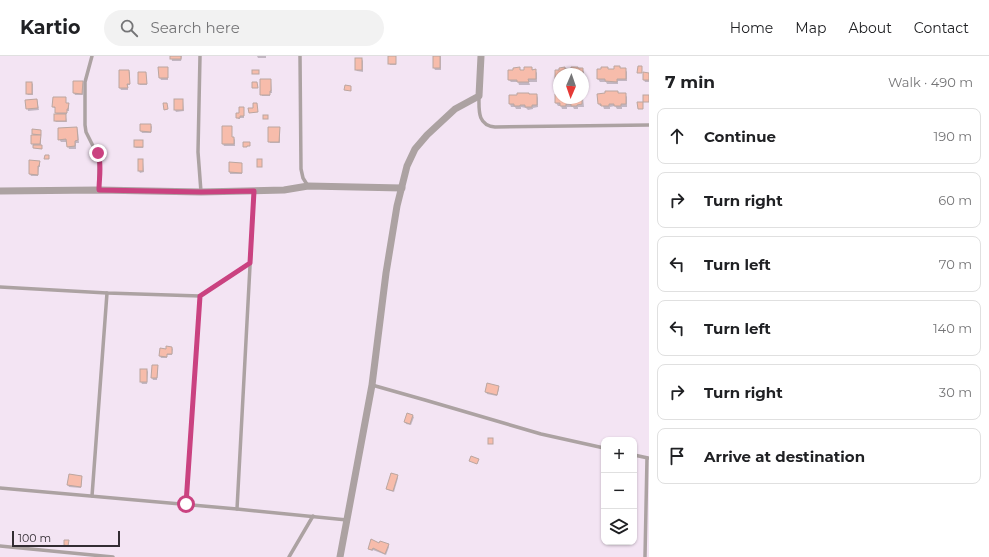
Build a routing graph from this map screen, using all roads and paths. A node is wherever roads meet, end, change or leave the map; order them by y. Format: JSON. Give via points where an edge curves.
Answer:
{"nodes":[{"id":1,"x":92,"y":56,"type":"edge"},
{"id":2,"x":200,"y":56,"type":"edge"},
{"id":3,"x":300,"y":56,"type":"edge"},
{"id":4,"x":480,"y":56,"type":"edge"},
{"id":5,"x":479,"y":96,"type":"junction"},
{"id":6,"x":649,"y":125,"type":"edge"},
{"id":7,"x":308,"y":186,"type":"junction"},
{"id":8,"x":402,"y":188,"type":"junction"},
{"id":9,"x":99,"y":190,"type":"junction"},
{"id":10,"x":0,"y":191,"type":"edge"},
{"id":11,"x":254,"y":191,"type":"junction"},
{"id":12,"x":201,"y":192,"type":"junction"},
{"id":13,"x":250,"y":263,"type":"junction"},
{"id":14,"x":0,"y":287,"type":"edge"},
{"id":15,"x":108,"y":293,"type":"junction"},
{"id":16,"x":200,"y":296,"type":"junction"},
{"id":17,"x":372,"y":385,"type":"junction"},
{"id":18,"x":601,"y":447,"type":"edge"},
{"id":19,"x":637,"y":456,"type":"edge"},
{"id":20,"x":648,"y":458,"type":"edge"},
{"id":21,"x":0,"y":488,"type":"edge"},
{"id":22,"x":92,"y":496,"type":"junction"},
{"id":23,"x":186,"y":504,"type":"junction"},
{"id":24,"x":237,"y":509,"type":"junction"},
{"id":25,"x":313,"y":516,"type":"junction"},
{"id":26,"x":347,"y":520,"type":"junction"},
{"id":27,"x":0,"y":546,"type":"edge"},
{"id":28,"x":63,"y":552,"type":"junction"},
{"id":29,"x":63,"y":557,"type":"edge"},
{"id":30,"x":113,"y":557,"type":"edge"},
{"id":31,"x":289,"y":557,"type":"edge"},
{"id":32,"x":340,"y":557,"type":"edge"},
{"id":33,"x":645,"y":557,"type":"edge"}],
"edges":[{"from":1,"to":9,"type":"lane","via":[[85,82],[85,124],[86,132],[99,158]]},
{"from":2,"to":12,"type":"lane","via":[[198,152]]},
{"from":3,"to":7,"type":"lane","via":[[301,169]]},
{"from":4,"to":5,"type":"street"},
{"from":5,"to":6,"type":"lane","via":[[480,116],[489,126]]},
{"from":5,"to":8,"type":"street","via":[[455,109],[415,149]]},
{"from":7,"to":8,"type":"street"},
{"from":7,"to":11,"type":"street"},
{"from":8,"to":17,"type":"street","via":[[386,273]]},
{"from":9,"to":10,"type":"street"},
{"from":9,"to":12,"type":"street"},
{"from":11,"to":12,"type":"street"},
{"from":11,"to":13,"type":"lane"},
{"from":13,"to":16,"type":"lane"},
{"from":13,"to":24,"type":"lane"},
{"from":14,"to":15,"type":"lane"},
{"from":15,"to":16,"type":"lane"},
{"from":15,"to":22,"type":"lane"},
{"from":16,"to":23,"type":"lane"},
{"from":17,"to":18,"type":"lane","via":[[541,434]]},
{"from":17,"to":26,"type":"street"},
{"from":19,"to":20,"type":"lane"},
{"from":20,"to":33,"type":"lane"},
{"from":21,"to":22,"type":"lane"},
{"from":22,"to":23,"type":"lane"},
{"from":23,"to":24,"type":"lane"},
{"from":24,"to":25,"type":"lane"},
{"from":25,"to":26,"type":"lane"},
{"from":25,"to":31,"type":"lane"},
{"from":26,"to":32,"type":"street"},
{"from":27,"to":28,"type":"lane"},
{"from":28,"to":29,"type":"lane"},
{"from":28,"to":30,"type":"lane"}]}
